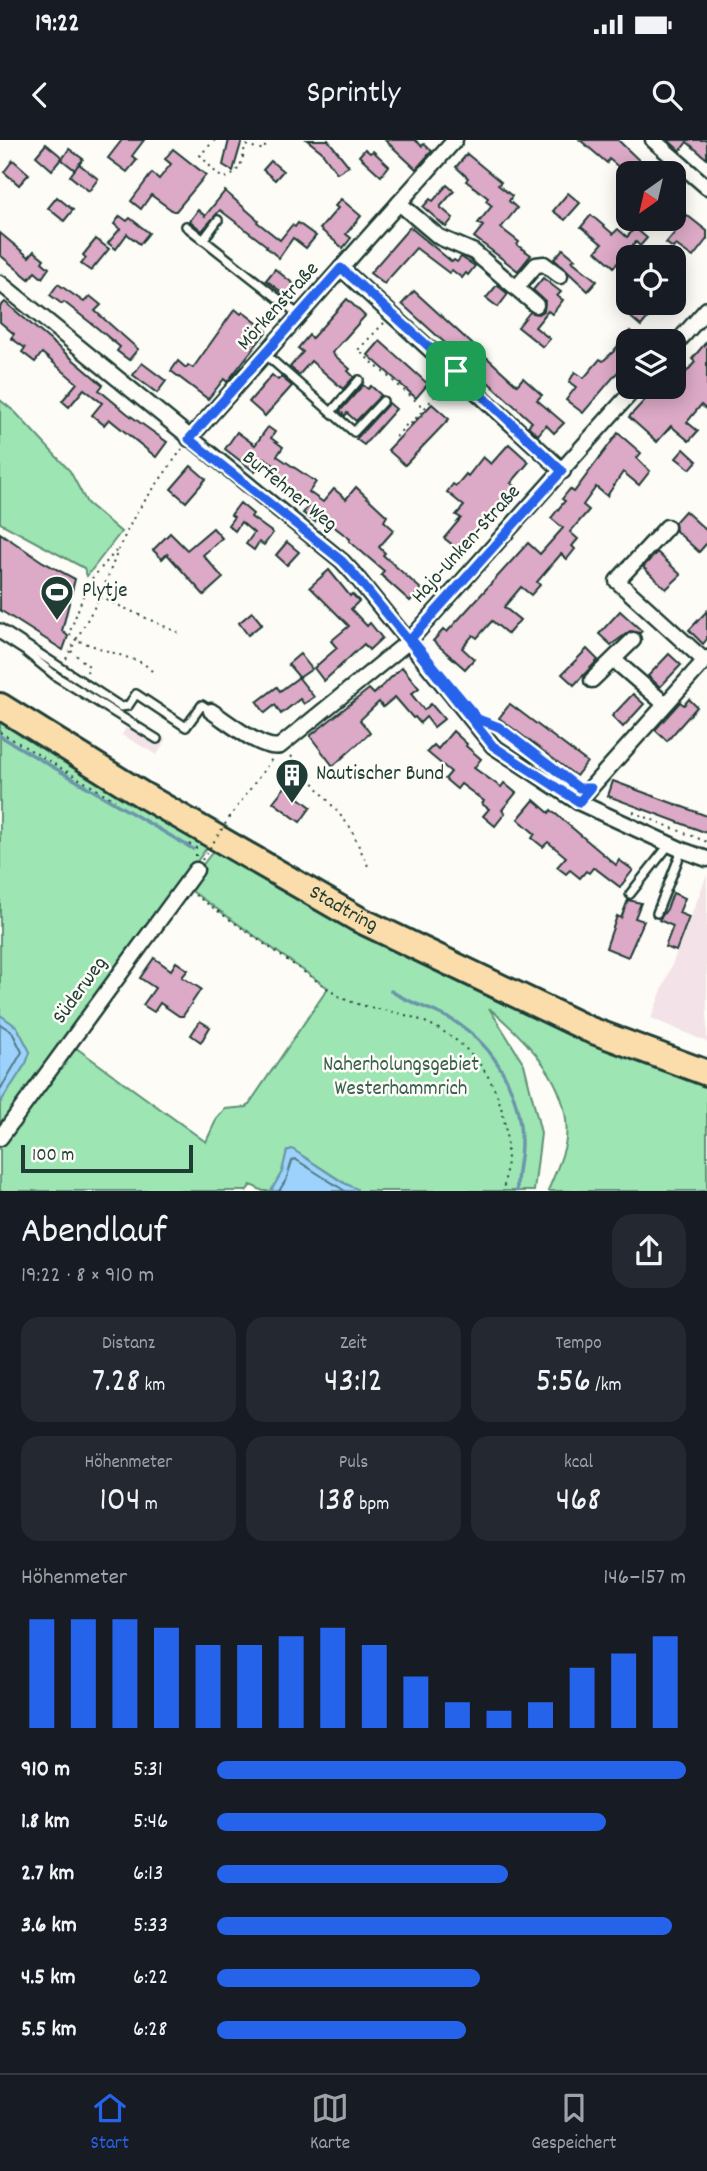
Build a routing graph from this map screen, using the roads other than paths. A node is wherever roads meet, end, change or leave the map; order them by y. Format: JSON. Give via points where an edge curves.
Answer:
{"nodes":[{"id":1,"x":455,"y":140,"type":"edge"},
{"id":2,"x":653,"y":140,"type":"edge"},
{"id":3,"x":707,"y":187,"type":"edge"},
{"id":4,"x":400,"y":203,"type":"junction"},
{"id":5,"x":218,"y":220,"type":"dead end"},
{"id":6,"x":186,"y":226,"type":"dead end"},
{"id":7,"x":203,"y":240,"type":"junction"},
{"id":8,"x":341,"y":268,"type":"junction"},
{"id":9,"x":560,"y":276,"type":"dead end"},
{"id":10,"x":0,"y":283,"type":"edge"},
{"id":11,"x":516,"y":288,"type":"junction"},
{"id":12,"x":536,"y":305,"type":"dead end"},
{"id":13,"x":707,"y":309,"type":"edge"},
{"id":14,"x":299,"y":316,"type":"junction"},
{"id":15,"x":686,"y":333,"type":"edge"},
{"id":16,"x":265,"y":354,"type":"junction"},
{"id":17,"x":359,"y":380,"type":"dead end"},
{"id":18,"x":625,"y":399,"type":"edge"},
{"id":19,"x":383,"y":401,"type":"dead end"},
{"id":20,"x":331,"y":412,"type":"junction"},
{"id":21,"x":189,"y":439,"type":"junction"},
{"id":22,"x":562,"y":471,"type":"junction"},
{"id":23,"x":667,"y":527,"type":"dead end"},
{"id":24,"x":0,"y":628,"type":"edge"},
{"id":25,"x":0,"y":635,"type":"edge"},
{"id":26,"x":633,"y":640,"type":"dead end"},
{"id":27,"x":409,"y":641,"type":"junction"},
{"id":28,"x":706,"y":659,"type":"edge"},
{"id":29,"x":614,"y":660,"type":"junction"},
{"id":30,"x":593,"y":680,"type":"dead end"},
{"id":31,"x":665,"y":704,"type":"junction"},
{"id":32,"x":0,"y":706,"type":"edge"},
{"id":33,"x":128,"y":706,"type":"junction"},
{"id":34,"x":211,"y":711,"type":"joint"},
{"id":35,"x":121,"y":717,"type":"junction"},
{"id":36,"x":157,"y":738,"type":"dead end"},
{"id":37,"x":579,"y":802,"type":"junction"},
{"id":38,"x":676,"y":847,"type":"junction"},
{"id":39,"x":707,"y":859,"type":"edge"},
{"id":40,"x":196,"y":870,"type":"road end"},
{"id":41,"x":630,"y":894,"type":"dead end"},
{"id":42,"x":657,"y":914,"type":"dead end"},
{"id":43,"x":707,"y":1073,"type":"edge"},
{"id":44,"x":0,"y":1138,"type":"edge"}],
"edges":[{"from":1,"to":4,"type":"street","name":"Mörkenstraße"},
{"from":2,"to":3,"type":"street"},
{"from":4,"to":8,"type":"street","name":"Mörkenstraße"},
{"from":4,"to":11,"type":"street","via":[[439,237],[474,252]]},
{"from":5,"to":7,"type":"lane"},
{"from":6,"to":7,"type":"lane"},
{"from":7,"to":14,"type":"lane"},
{"from":8,"to":14,"type":"street","name":"Mörkenstraße"},
{"from":8,"to":22,"type":"street"},
{"from":9,"to":11,"type":"street","via":[[544,264],[536,264]]},
{"from":10,"to":21,"type":"street","name":"Burfehner Weg"},
{"from":11,"to":12,"type":"street"},
{"from":13,"to":15,"type":"street"},
{"from":14,"to":16,"type":"street","name":"Mörkenstraße"},
{"from":16,"to":20,"type":"lane"},
{"from":16,"to":21,"type":"street","name":"Mörkenstraße"},
{"from":17,"to":20,"type":"lane"},
{"from":18,"to":22,"type":"street","name":"Hajo-Unken-Straße"},
{"from":19,"to":20,"type":"lane","via":[[354,432]]},
{"from":21,"to":27,"type":"street","name":"Burfehner Weg","via":[[342,561]]},
{"from":22,"to":27,"type":"street","name":"Hajo-Unken-Straße"},
{"from":23,"to":28,"type":"street","via":[[617,581]]},
{"from":24,"to":33,"type":"lane","via":[[121,707]]},
{"from":25,"to":35,"type":"lane"},
{"from":26,"to":29,"type":"street"},
{"from":27,"to":34,"type":"street","name":"Hajo-Unken-Straße","via":[[278,747],[261,744]]},
{"from":27,"to":37,"type":"street","name":"Burfehner Weg","via":[[493,746]]},
{"from":28,"to":31,"type":"street"},
{"from":29,"to":30,"type":"street"},
{"from":29,"to":31,"type":"street"},
{"from":31,"to":37,"type":"street"},
{"from":32,"to":43,"type":"highway","name":"Stadtring","via":[[143,796],[358,919],[588,1029]]},
{"from":33,"to":34,"type":"lane","via":[[136,694],[186,727],[202,705]]},
{"from":33,"to":35,"type":"lane"},
{"from":35,"to":36,"type":"lane"},
{"from":37,"to":38,"type":"street","name":"Burfehner Weg"},
{"from":38,"to":39,"type":"street","name":"Burfehner Weg"},
{"from":38,"to":41,"type":"lane"},
{"from":38,"to":42,"type":"lane"},
{"from":40,"to":44,"type":"street","name":"Süderweg"}]}
